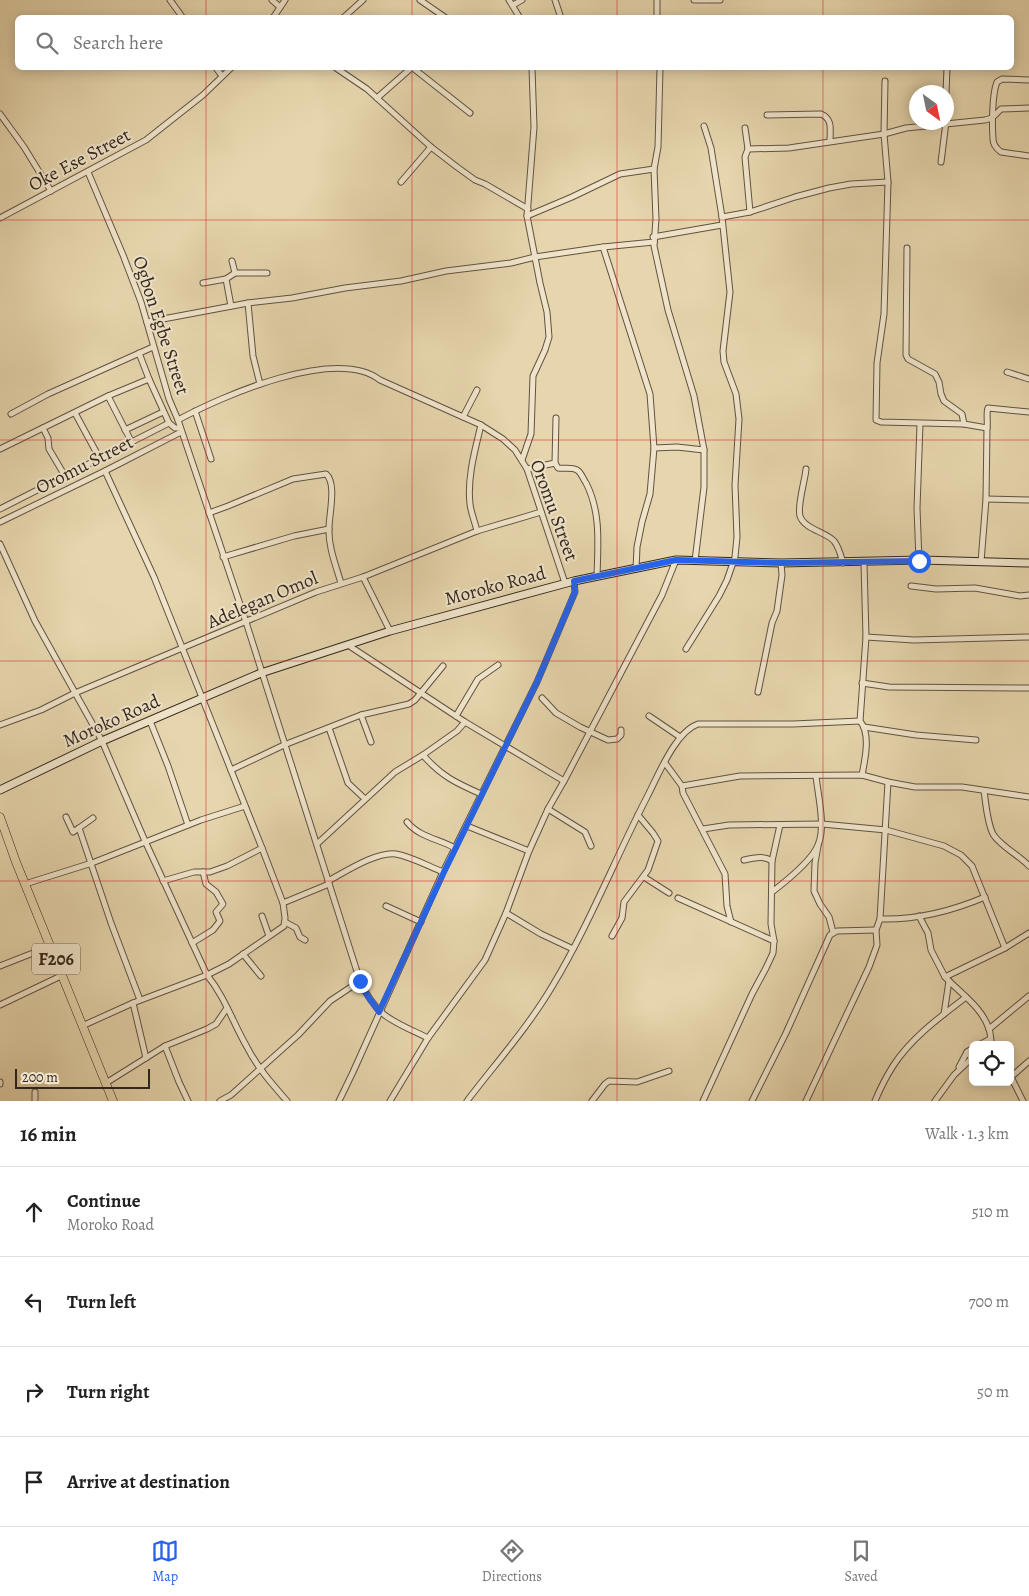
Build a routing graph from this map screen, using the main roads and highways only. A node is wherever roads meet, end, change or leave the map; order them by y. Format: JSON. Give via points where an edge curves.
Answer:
{"nodes":[{"id":1,"x":0,"y":817,"type":"edge"},
{"id":2,"x":113,"y":1101,"type":"edge"}],
"edges":[{"from":1,"to":2,"type":"main road","number":"F206"}]}
